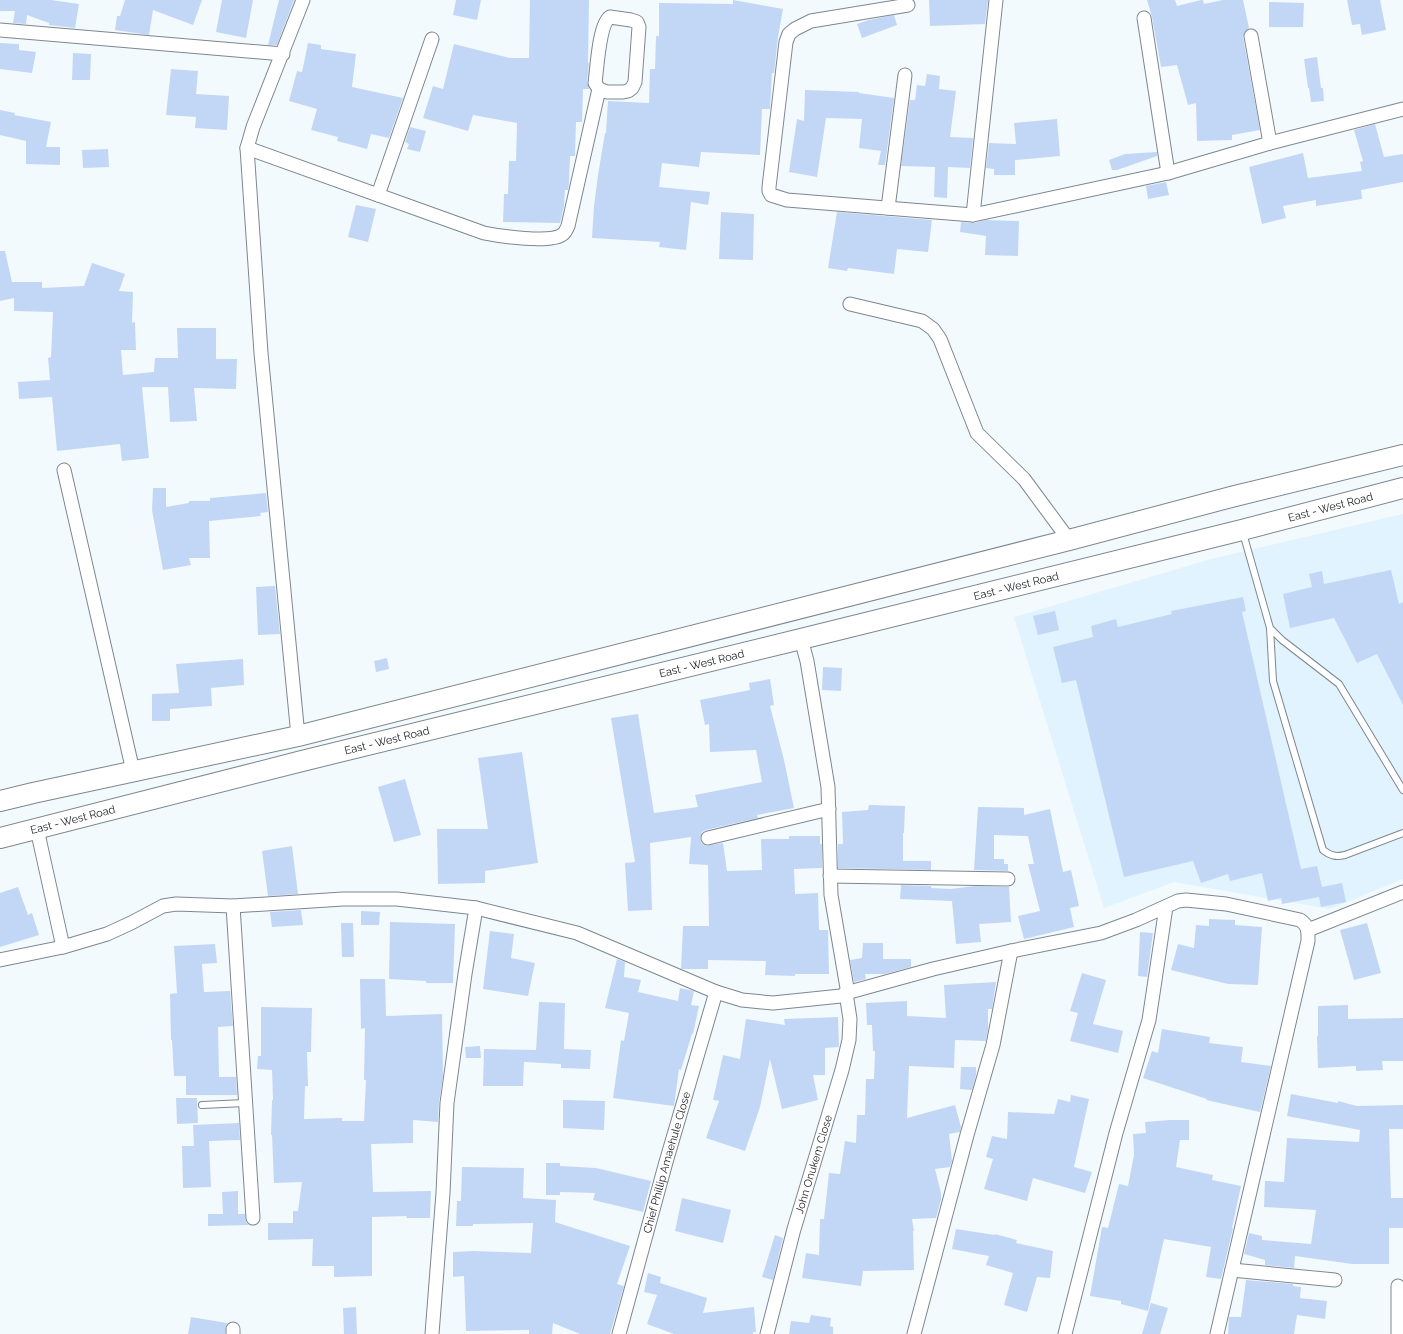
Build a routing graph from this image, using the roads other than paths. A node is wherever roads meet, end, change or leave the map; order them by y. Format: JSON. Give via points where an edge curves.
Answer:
{"nodes":[{"id":1,"x":304,"y":0,"type":"edge"},
{"id":2,"x":996,"y":0,"type":"edge"},
{"id":3,"x":908,"y":5,"type":"dead end"},
{"id":4,"x":1144,"y":18,"type":"dead end"},
{"id":5,"x":0,"y":30,"type":"edge"},
{"id":6,"x":1250,"y":36,"type":"dead end"},
{"id":7,"x":432,"y":39,"type":"dead end"},
{"id":8,"x":283,"y":54,"type":"junction"},
{"id":9,"x":905,"y":75,"type":"dead end"},
{"id":10,"x":599,"y":89,"type":"junction"},
{"id":11,"x":1403,"y":109,"type":"edge"},
{"id":12,"x":1270,"y":143,"type":"junction"},
{"id":13,"x":247,"y":148,"type":"junction"},
{"id":14,"x":1168,"y":173,"type":"junction"},
{"id":15,"x":378,"y":195,"type":"junction"},
{"id":16,"x":888,"y":208,"type":"junction"},
{"id":17,"x":973,"y":215,"type":"junction"},
{"id":18,"x":850,"y":304,"type":"dead end"},
{"id":19,"x":1403,"y":455,"type":"edge"},
{"id":20,"x":64,"y":470,"type":"dead end"},
{"id":21,"x":1403,"y":488,"type":"edge"},
{"id":22,"x":1242,"y":530,"type":"junction"},
{"id":23,"x":1069,"y":540,"type":"junction"},
{"id":24,"x":1270,"y":628,"type":"junction"},
{"id":25,"x":801,"y":639,"type":"junction"},
{"id":26,"x":298,"y":736,"type":"junction"},
{"id":27,"x":133,"y":771,"type":"junction"},
{"id":28,"x":1403,"y":790,"type":"edge"},
{"id":29,"x":0,"y":801,"type":"edge"},
{"id":30,"x":829,"y":809,"type":"junction"},
{"id":31,"x":37,"y":829,"type":"junction"},
{"id":32,"x":1403,"y":833,"type":"edge"},
{"id":33,"x":0,"y":838,"type":"edge"},
{"id":34,"x":708,"y":838,"type":"dead end"},
{"id":35,"x":830,"y":876,"type":"junction"},
{"id":36,"x":1008,"y":879,"type":"dead end"},
{"id":37,"x":1403,"y":892,"type":"edge"},
{"id":38,"x":233,"y":906,"type":"junction"},
{"id":39,"x":1166,"y":907,"type":"junction"},
{"id":40,"x":476,"y":908,"type":"junction"},
{"id":41,"x":1308,"y":930,"type":"junction"},
{"id":42,"x":63,"y":947,"type":"junction"},
{"id":43,"x":1011,"y":951,"type":"junction"},
{"id":44,"x":0,"y":960,"type":"edge"},
{"id":45,"x":716,"y":992,"type":"junction"},
{"id":46,"x":846,"y":993,"type":"junction"},
{"id":47,"x":245,"y":1103,"type":"junction"},
{"id":48,"x":202,"y":1105,"type":"dead end"},
{"id":49,"x":253,"y":1218,"type":"dead end"},
{"id":50,"x":1232,"y":1270,"type":"junction"},
{"id":51,"x":1335,"y":1280,"type":"dead end"},
{"id":52,"x":1398,"y":1286,"type":"dead end"},
{"id":53,"x":432,"y":1334,"type":"edge"},
{"id":54,"x":619,"y":1334,"type":"edge"},
{"id":55,"x":767,"y":1334,"type":"edge"},
{"id":56,"x":914,"y":1334,"type":"edge"},
{"id":57,"x":1065,"y":1334,"type":"edge"},
{"id":58,"x":1217,"y":1334,"type":"edge"},
{"id":59,"x":1398,"y":1334,"type":"edge"}],
"edges":[{"from":1,"to":8,"type":"street"},
{"from":2,"to":17,"type":"street"},
{"from":3,"to":16,"type":"street","via":[[811,21],[789,34],[769,187],[771,195],[787,200]]},
{"from":4,"to":14,"type":"street"},
{"from":5,"to":8,"type":"street"},
{"from":6,"to":12,"type":"street"},
{"from":7,"to":15,"type":"street"},
{"from":8,"to":13,"type":"street"},
{"from":9,"to":16,"type":"street"},
{"from":10,"to":10,"type":"street","via":[[595,83],[602,30],[606,20],[610,17],[637,22],[639,26],[635,82],[632,88],[623,92]]},
{"from":10,"to":15,"type":"street","via":[[568,226],[563,234],[553,238],[532,238],[484,233]]},
{"from":11,"to":12,"type":"street"},
{"from":12,"to":14,"type":"street"},
{"from":13,"to":15,"type":"street"},
{"from":13,"to":26,"type":"street","via":[[261,354]]},
{"from":14,"to":17,"type":"street"},
{"from":16,"to":17,"type":"street"},
{"from":18,"to":23,"type":"street","via":[[922,321],[934,329],[977,433],[1024,479]]},
{"from":19,"to":23,"type":"main road"},
{"from":20,"to":27,"type":"street"},
{"from":21,"to":22,"type":"main road","name":"East - West Road"},
{"from":22,"to":24,"type":"lane"},
{"from":22,"to":25,"type":"main road","name":"East - West Road"},
{"from":23,"to":26,"type":"main road"},
{"from":24,"to":28,"type":"lane","via":[[1339,684]]},
{"from":24,"to":32,"type":"lane","via":[[1273,681],[1323,850],[1335,857],[1346,855]]},
{"from":25,"to":30,"type":"street","name":"John Onukem Close","via":[[828,787]]},
{"from":25,"to":31,"type":"main road","name":"East - West Road","via":[[302,760]]},
{"from":26,"to":27,"type":"main road"},
{"from":27,"to":29,"type":"main road"},
{"from":30,"to":34,"type":"street"},
{"from":30,"to":35,"type":"street","name":"John Onukem Close"},
{"from":31,"to":33,"type":"main road","name":"East - West Road"},
{"from":31,"to":42,"type":"street"},
{"from":35,"to":36,"type":"street"},
{"from":35,"to":46,"type":"street","name":"John Onukem Close"},
{"from":37,"to":41,"type":"street"},
{"from":38,"to":40,"type":"street","via":[[343,899],[397,899]]},
{"from":38,"to":42,"type":"street","via":[[163,906],[107,934]]},
{"from":38,"to":47,"type":"street"},
{"from":39,"to":41,"type":"street","via":[[1186,900],[1226,904],[1300,920],[1306,924]]},
{"from":39,"to":43,"type":"street","via":[[1101,933]]},
{"from":39,"to":57,"type":"street","via":[[1149,1020],[1116,1133]]},
{"from":40,"to":45,"type":"street","via":[[577,933]]},
{"from":40,"to":53,"type":"street","via":[[447,1103]]},
{"from":41,"to":50,"type":"street","via":[[1308,941]]},
{"from":42,"to":44,"type":"street"},
{"from":43,"to":46,"type":"street"},
{"from":43,"to":56,"type":"street","via":[[993,1045]]},
{"from":45,"to":46,"type":"street","via":[[742,1000],[774,1003],[842,996]]},
{"from":45,"to":54,"type":"street","name":"Chief Phillip Amaehule Close"},
{"from":46,"to":55,"type":"street","name":"John Onukem Close","via":[[850,1019],[849,1040]]},
{"from":47,"to":48,"type":"lane"},
{"from":47,"to":49,"type":"street"},
{"from":50,"to":51,"type":"street"},
{"from":50,"to":58,"type":"street"},
{"from":52,"to":59,"type":"street"}]}
